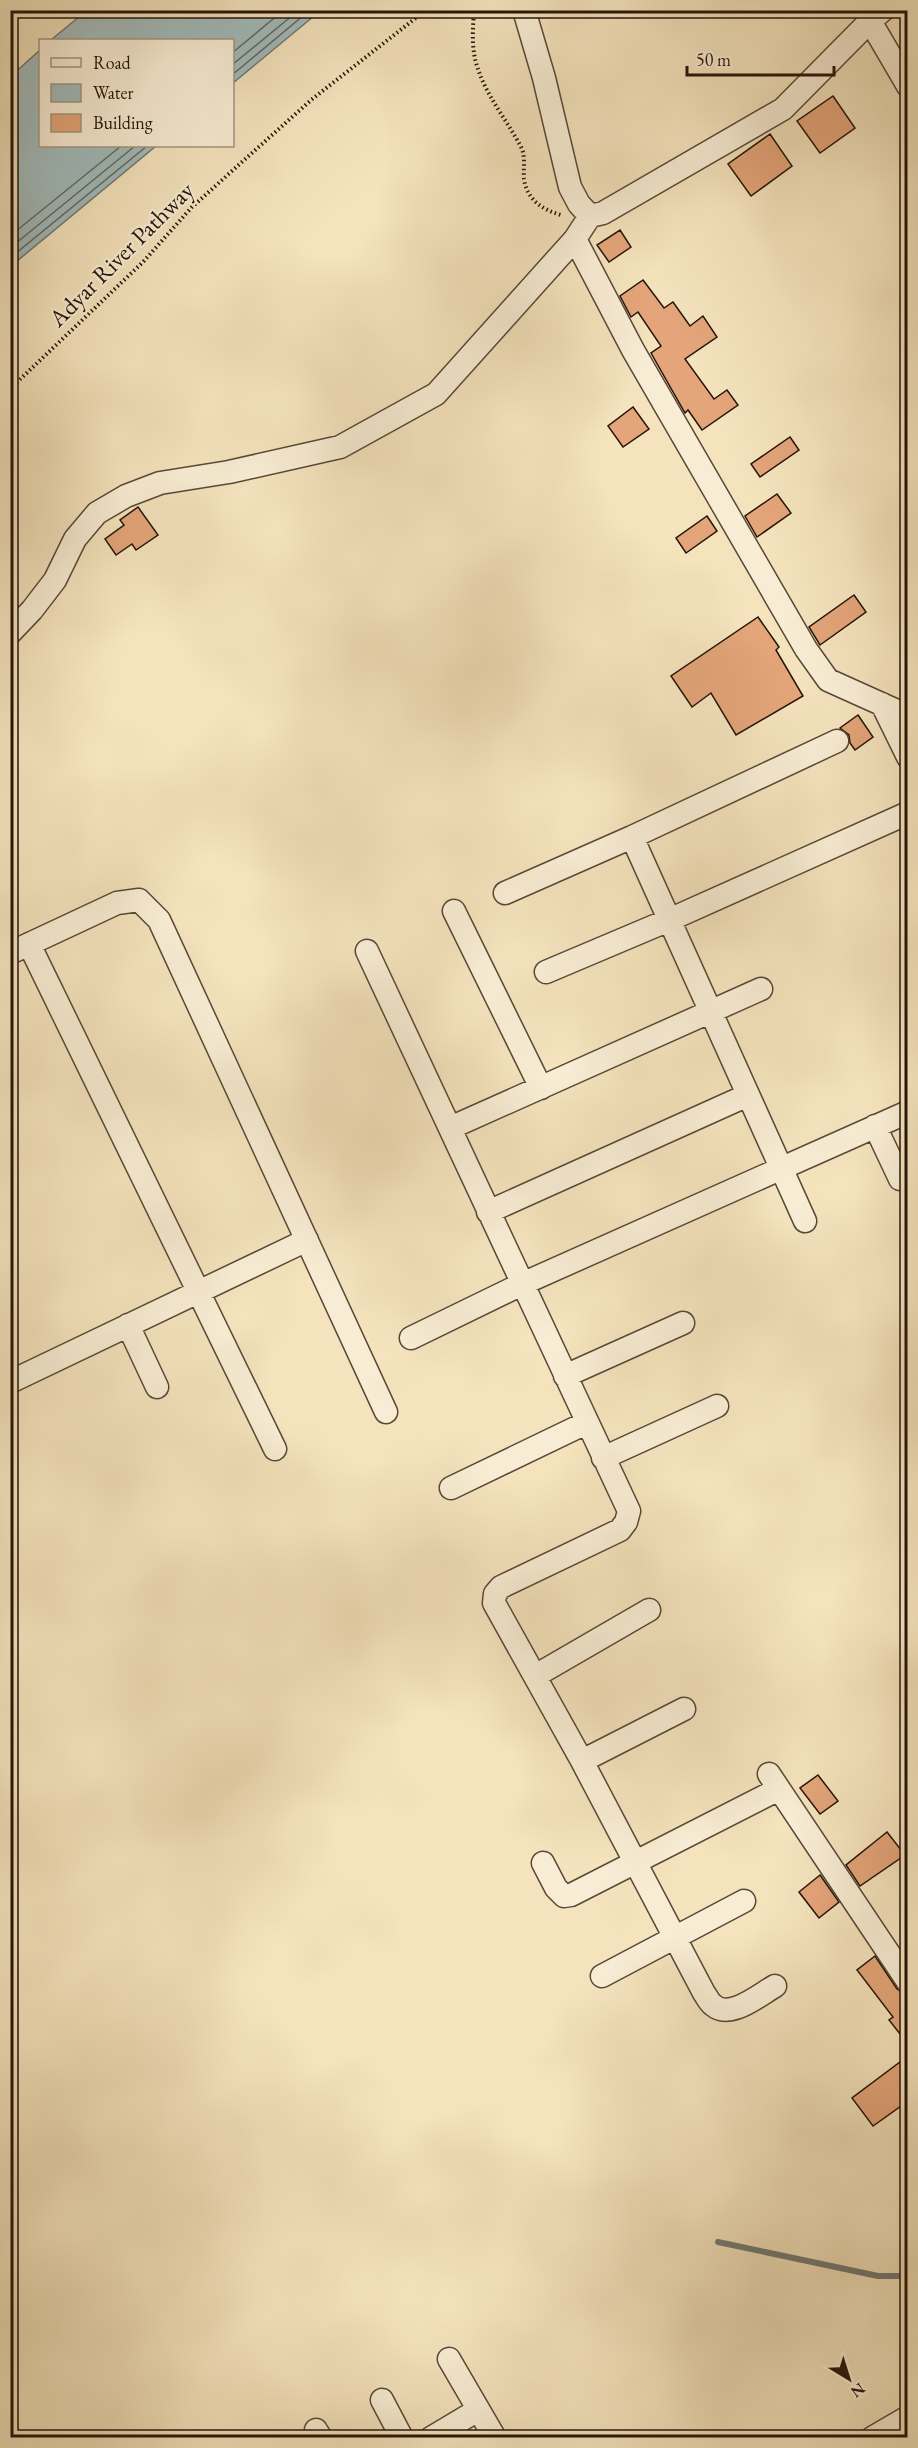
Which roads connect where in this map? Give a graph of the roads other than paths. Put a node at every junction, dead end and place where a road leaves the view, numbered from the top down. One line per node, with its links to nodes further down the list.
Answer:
1 (524, 10): 4 (street)
2 (876, 16): 3 (street); 4 (street)
3 (908, 86)
4 (590, 216): 5 (street)
5 (575, 239): 6 (street); 7 (street)
6 (10, 633)
7 (882, 704): 8 (street); 10 (street)
8 (908, 716)
9 (837, 741): 12 (street)
10 (908, 757)
11 (908, 813): 15 (street)
12 (633, 837): 13 (street); 15 (street)
13 (505, 893)
14 (454, 911): 21 (street)
15 (669, 920): 18 (street); 20 (street)
16 (20, 949): 30 (street); 32 (street)
17 (368, 951): 25 (street)
18 (546, 972)
19 (761, 989): 20 (street)
20 (710, 1011): 21 (street); 22 (street)
21 (541, 1088): 25 (street)
22 (748, 1095): 26 (street); 28 (street)
23 (908, 1112): 24 (street)
24 (875, 1126): 26 (street); 27 (street)
25 (450, 1128): 28 (street)
26 (781, 1168): 29 (street); 31 (street)
27 (900, 1179)
28 (488, 1212): 31 (street)
29 (805, 1221)
30 (307, 1240): 32 (street); 40 (street)
31 (522, 1284): 35 (street); 36 (street)
32 (198, 1291): 34 (street); 42 (street)
33 (684, 1323): 36 (street)
34 (128, 1325): 37 (street); 38 (street)
35 (411, 1338)
36 (565, 1376): 41 (street)
37 (10, 1382)
38 (157, 1387)
39 (717, 1406): 43 (street)
40 (386, 1412)
41 (586, 1423): 43 (street); 44 (street)
42 (275, 1449)
43 (603, 1458): 46 (street)
44 (451, 1488)
45 (649, 1610): 46 (street)
46 (535, 1676): 48 (street)
47 (684, 1709): 48 (street)
48 (582, 1761): 50 (street)
49 (543, 1863): 50 (street)
50 (634, 1863): 52 (street); 54 (street)
51 (744, 1901): 52 (street)
52 (674, 1938): 53 (street); 55 (street)
53 (602, 1976)
54 (908, 1982)
55 (775, 1986)
56 (449, 2359): 58 (street)
57 (382, 2400): 60 (street)
58 (478, 2409): 61 (street); 62 (street)
59 (908, 2417): 63 (street)
60 (402, 2438)
61 (431, 2438)
62 (495, 2438)
63 (873, 2438)

